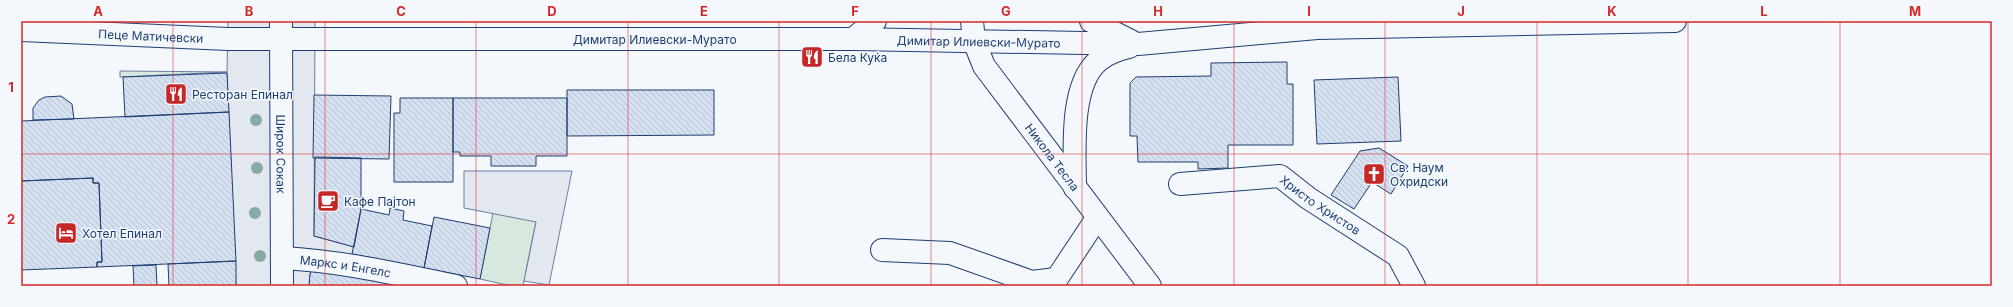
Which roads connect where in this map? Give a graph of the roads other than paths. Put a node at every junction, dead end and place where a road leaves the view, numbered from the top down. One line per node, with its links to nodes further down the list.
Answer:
1 (875, 21): 8 (street)
2 (1091, 21): 9 (street)
3 (1675, 21): 9 (street, Димитар Илиевски-Мурато)
4 (98, 28): 5 (street, Пеце Матичевски); 6 (street, Пеце Матичевски)
5 (21, 30)
6 (281, 30): 8 (street, Димитар Илиевски-Мурато); 14 (street, Широк Сокак)
7 (973, 31): 8 (street, Димитар Илиевски-Мурато); 9 (street, Димитар Илиевски-Мурато); 11 (street, Никола Тесла)
8 (853, 39)
9 (1138, 44): 11 (street)
10 (1180, 184): 19 (street, Христо Христов)
11 (1075, 188): 12 (street, Никола Тесла)
12 (1097, 218): 15 (street); 18 (street, Никола Тесла)
13 (882, 250): 15 (street)
14 (282, 258): 16 (street, Широк Сокак); 17 (street, Маркс и Енгелс)
15 (1054, 283)
16 (282, 286)
17 (456, 286)
18 (1150, 286)
19 (1414, 286)

